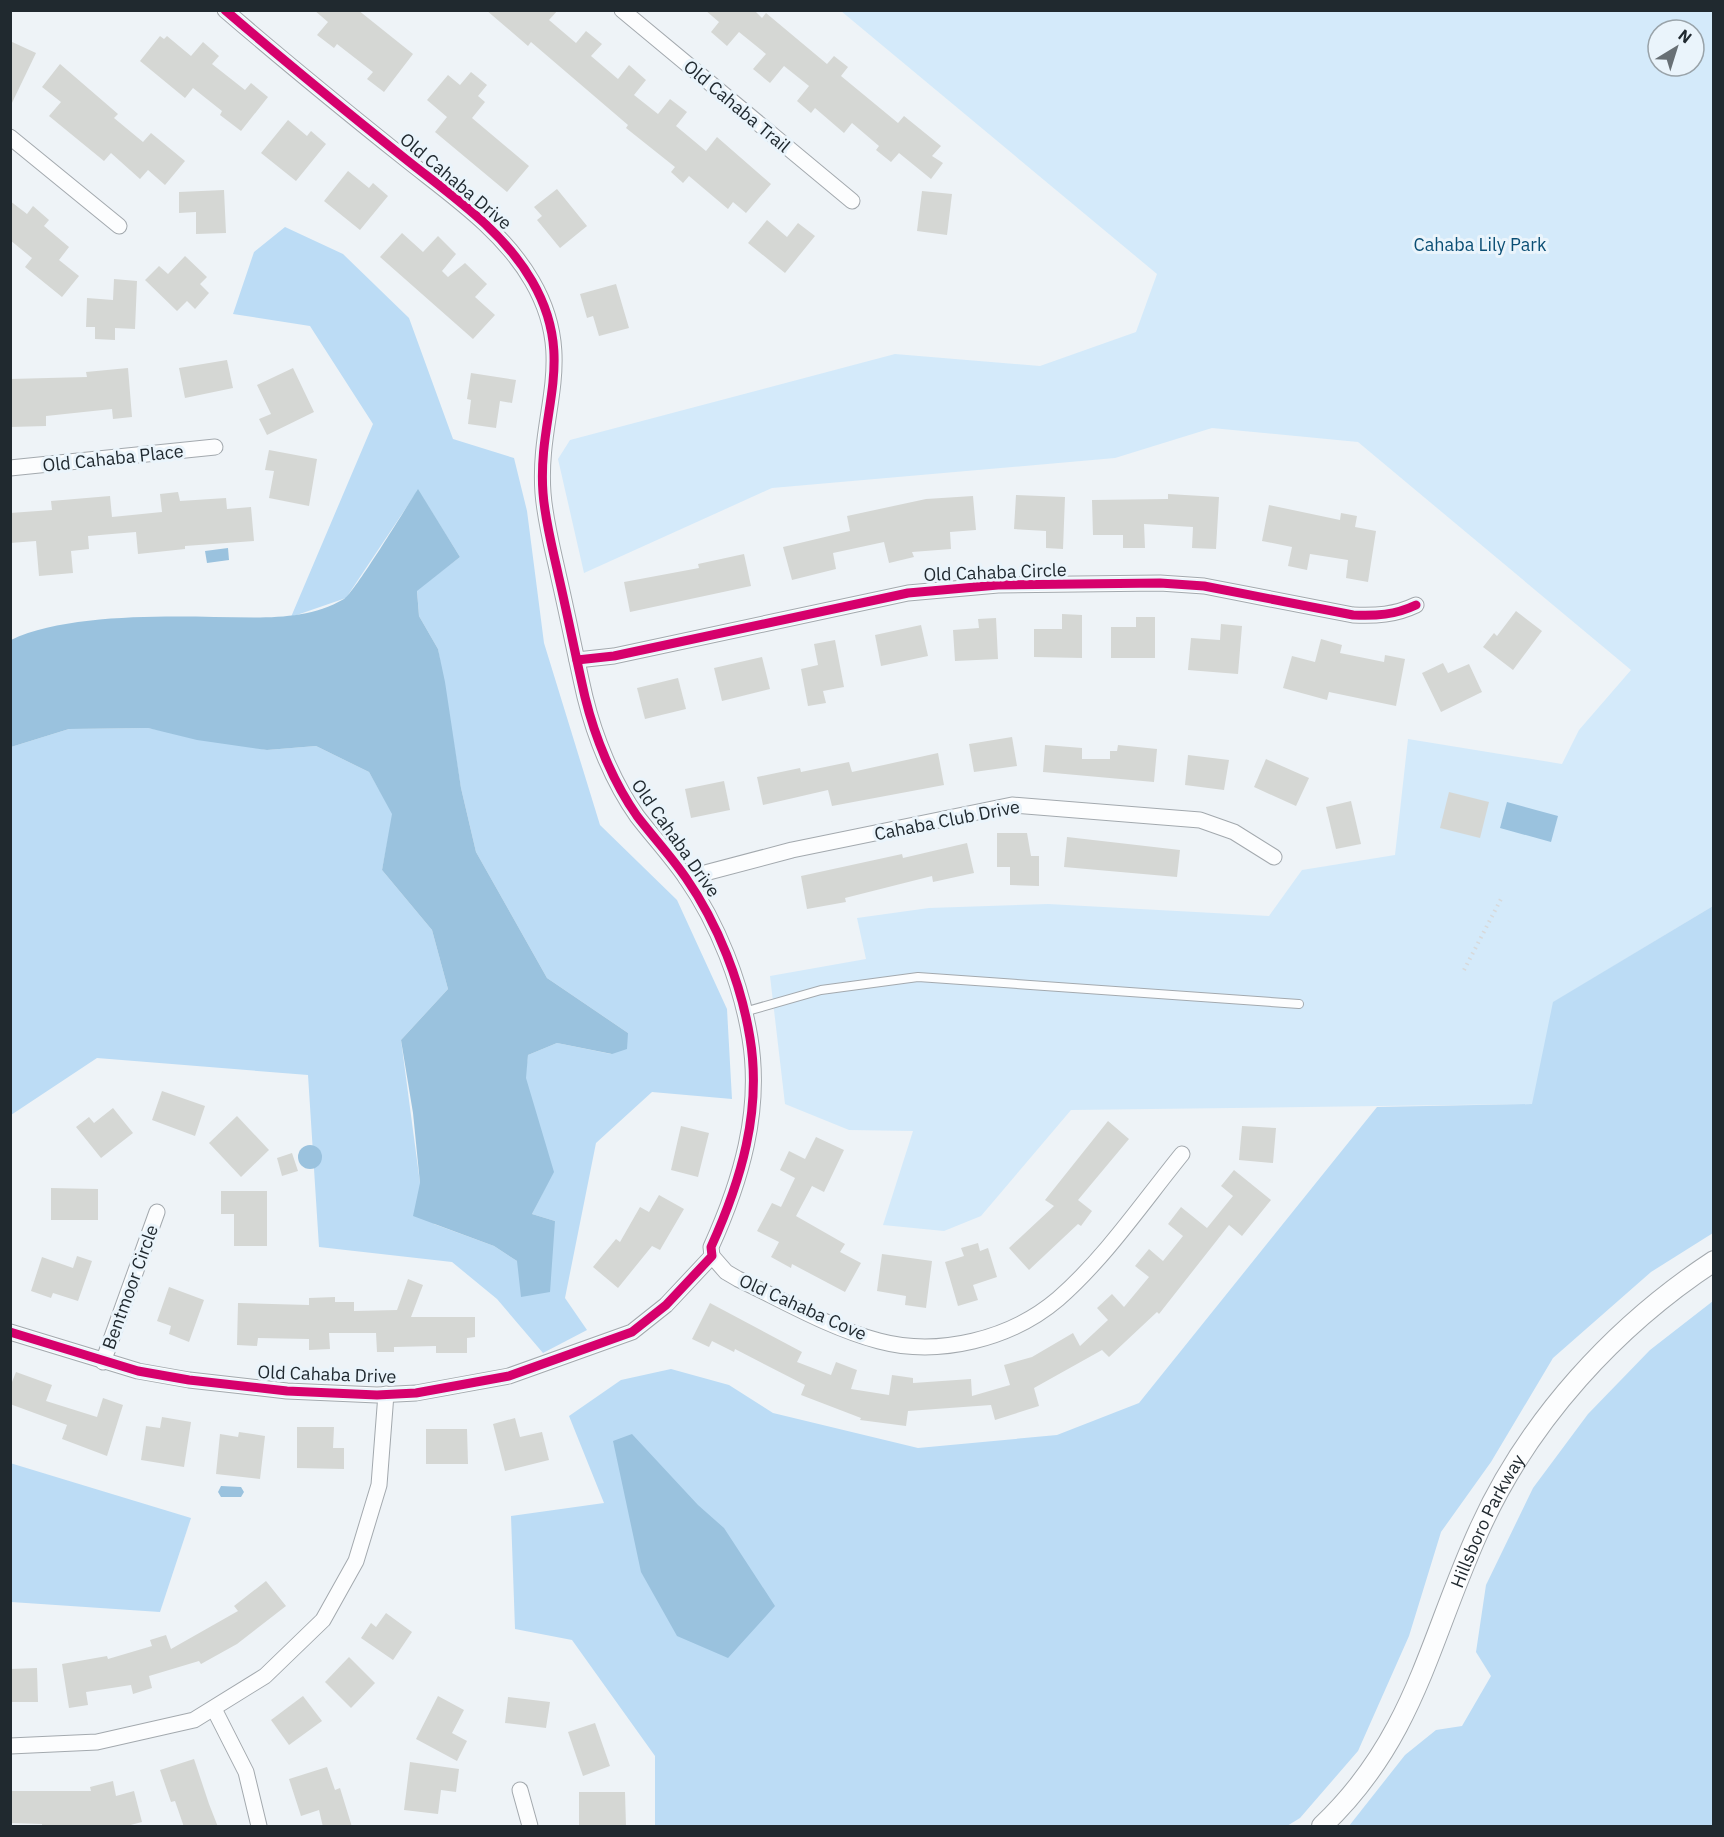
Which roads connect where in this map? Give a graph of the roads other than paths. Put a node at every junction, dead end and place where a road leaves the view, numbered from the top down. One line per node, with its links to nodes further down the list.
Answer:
1 (225, 10): 9 (street, Old Cahaba Drive)
2 (621, 10): 4 (street, Old Cahaba Trail)
3 (10, 137): 5 (street)
4 (852, 201)
5 (119, 226)
6 (215, 447): 7 (street, Old Cahaba Place)
7 (10, 468)
8 (1416, 605): 9 (street, Old Cahaba Circle)
9 (577, 660): 11 (street, Old Cahaba Drive)
10 (1274, 857): 11 (street, Cahaba Club Drive)
11 (686, 878): 13 (street, Old Cahaba Drive)
12 (1299, 1004): 13 (lane)
13 (744, 1012): 16 (street, Old Cahaba Drive)
14 (1182, 1154): 16 (street, Old Cahaba Cove)
15 (157, 1212): 19 (street, Bentmoor Circle)
16 (712, 1257): 20 (street, Old Cahaba Drive)
17 (1713, 1261): 26 (street, Hillsboro Parkway)
18 (10, 1332): 19 (street, Old Cahaba Drive)
19 (103, 1362): 20 (street, Old Cahaba Drive)
20 (386, 1394): 21 (street)
21 (214, 1709): 22 (street); 24 (street)
22 (10, 1746)
23 (520, 1790): 25 (street)
24 (259, 1827)
25 (530, 1827)
26 (1322, 1827)

